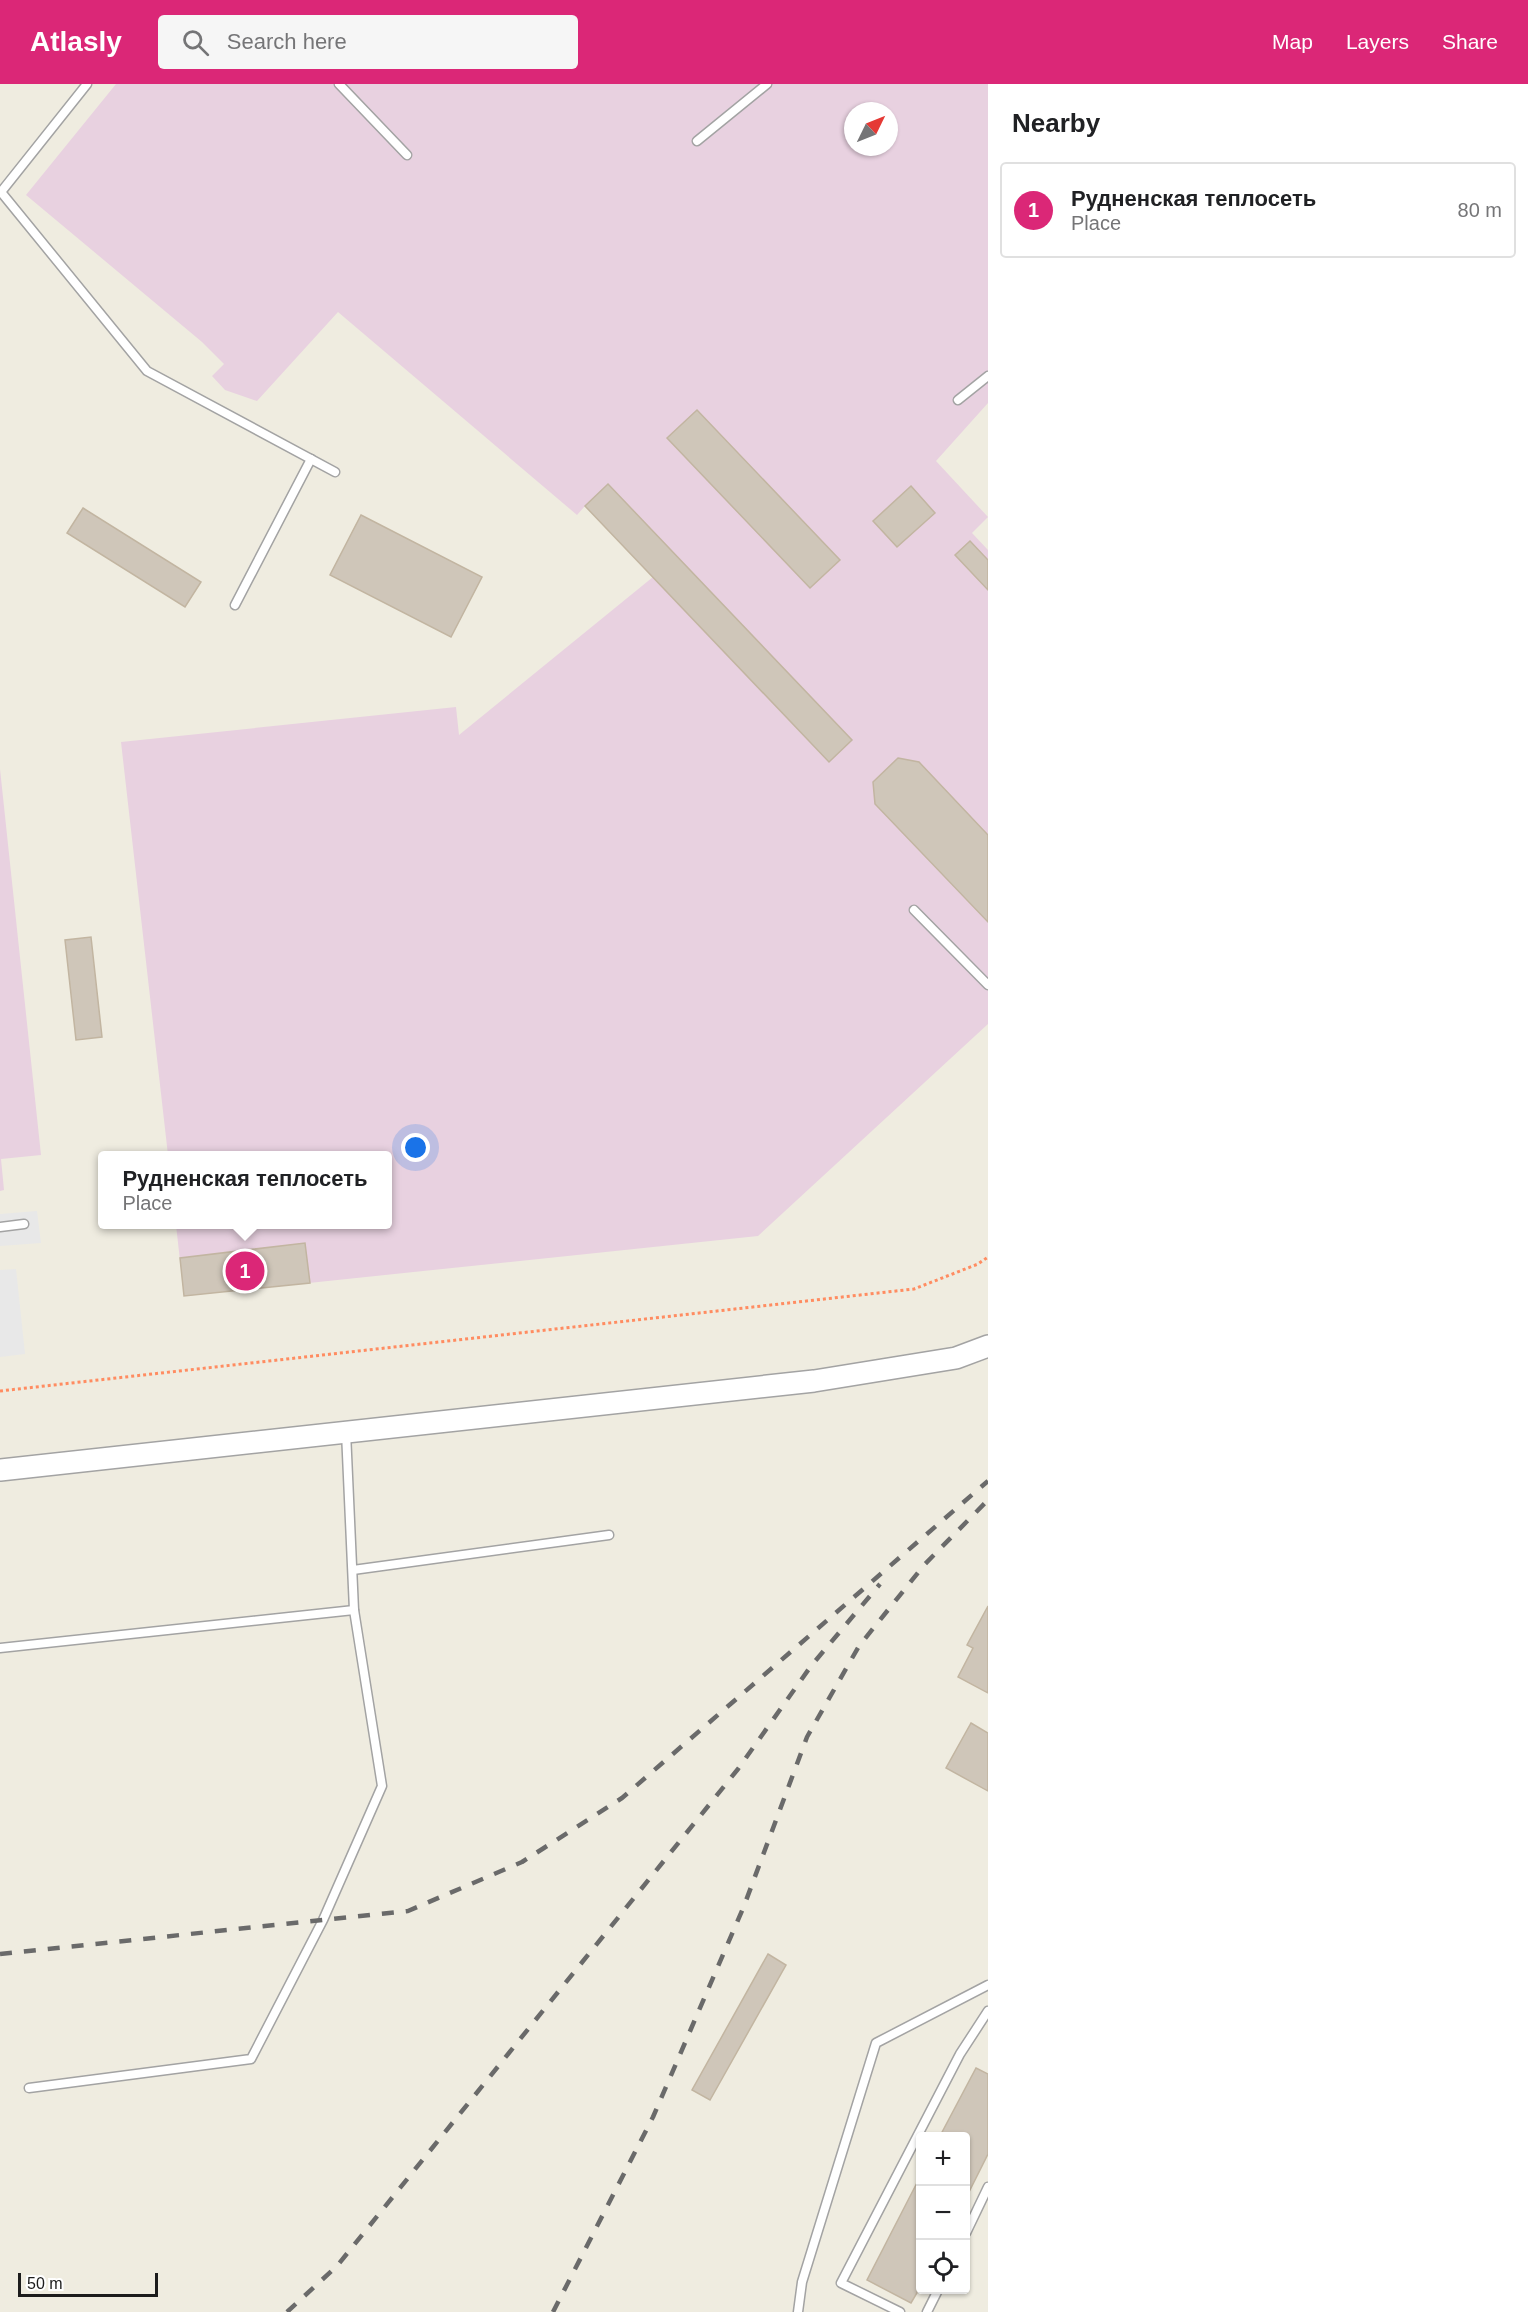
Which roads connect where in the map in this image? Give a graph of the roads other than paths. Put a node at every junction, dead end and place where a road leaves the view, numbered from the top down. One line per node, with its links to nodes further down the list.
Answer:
1 (87, 84): 8 (lane)
2 (339, 84): 5 (lane)
3 (767, 84): 4 (lane)
4 (697, 141)
5 (407, 155)
6 (988, 376): 7 (lane)
7 (958, 400)
8 (310, 459): 9 (lane); 10 (lane)
9 (335, 472)
10 (235, 605)
11 (914, 910): 12 (lane)
12 (988, 984)
13 (24, 1224): 14 (lane)
14 (0, 1227)
15 (988, 1346): 16 (street)
16 (346, 1432): 17 (street); 19 (lane)
17 (0, 1470)
18 (609, 1534): 19 (lane)
19 (352, 1570): 20 (lane)
20 (354, 1610): 21 (lane); 24 (lane)
21 (0, 1648)
22 (988, 1985): 28 (lane)
23 (988, 2011): 29 (lane)
24 (29, 2088)
25 (988, 2187): 26 (lane)
26 (970, 2225)
27 (936, 2294): 30 (lane)
28 (798, 2312)
29 (900, 2312)
30 (927, 2312)

